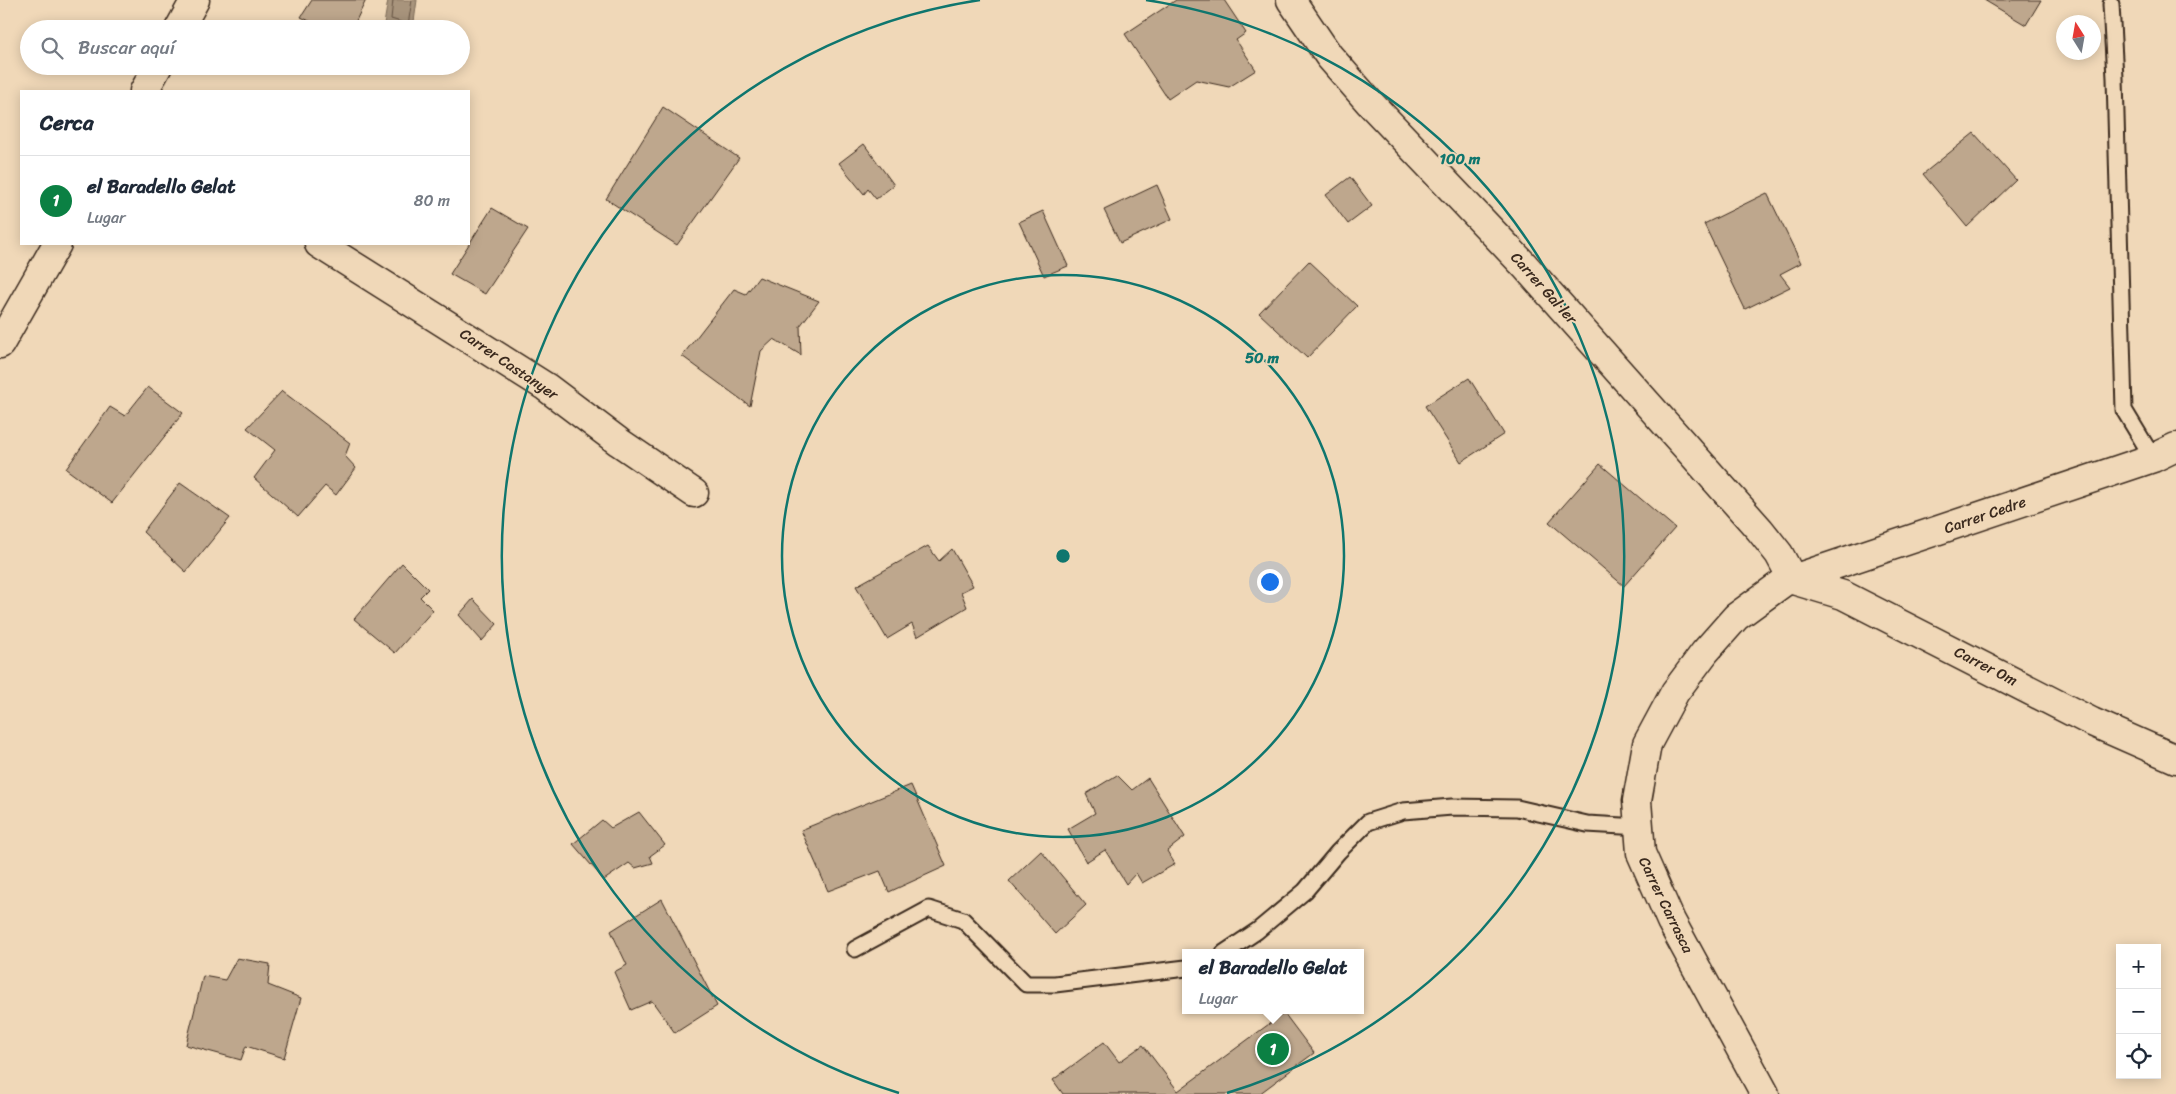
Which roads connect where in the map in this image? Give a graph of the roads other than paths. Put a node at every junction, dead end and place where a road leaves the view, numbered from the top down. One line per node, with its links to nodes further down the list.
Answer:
1 (195, 0): 4 (street)
2 (1291, 0): 12 (street, Carrer Gal·ler)
3 (2111, 4): 10 (lane)
4 (184, 20)
5 (153, 75): 6 (street)
6 (145, 90)
7 (56, 245): 9 (street)
8 (321, 245): 11 (street, Carrer Castanyer)
9 (0, 344)
10 (2165, 452): 12 (street, Carrer Cedre)
11 (694, 493)
12 (1793, 580): 13 (street, Carrer Om); 14 (street, Carrer Carrasca)
13 (2176, 759)
14 (1640, 828): 16 (lane); 18 (street, Carrer Carrasca)
15 (855, 949): 17 (lane)
16 (1230, 949)
17 (1182, 968)
18 (1765, 1094)

